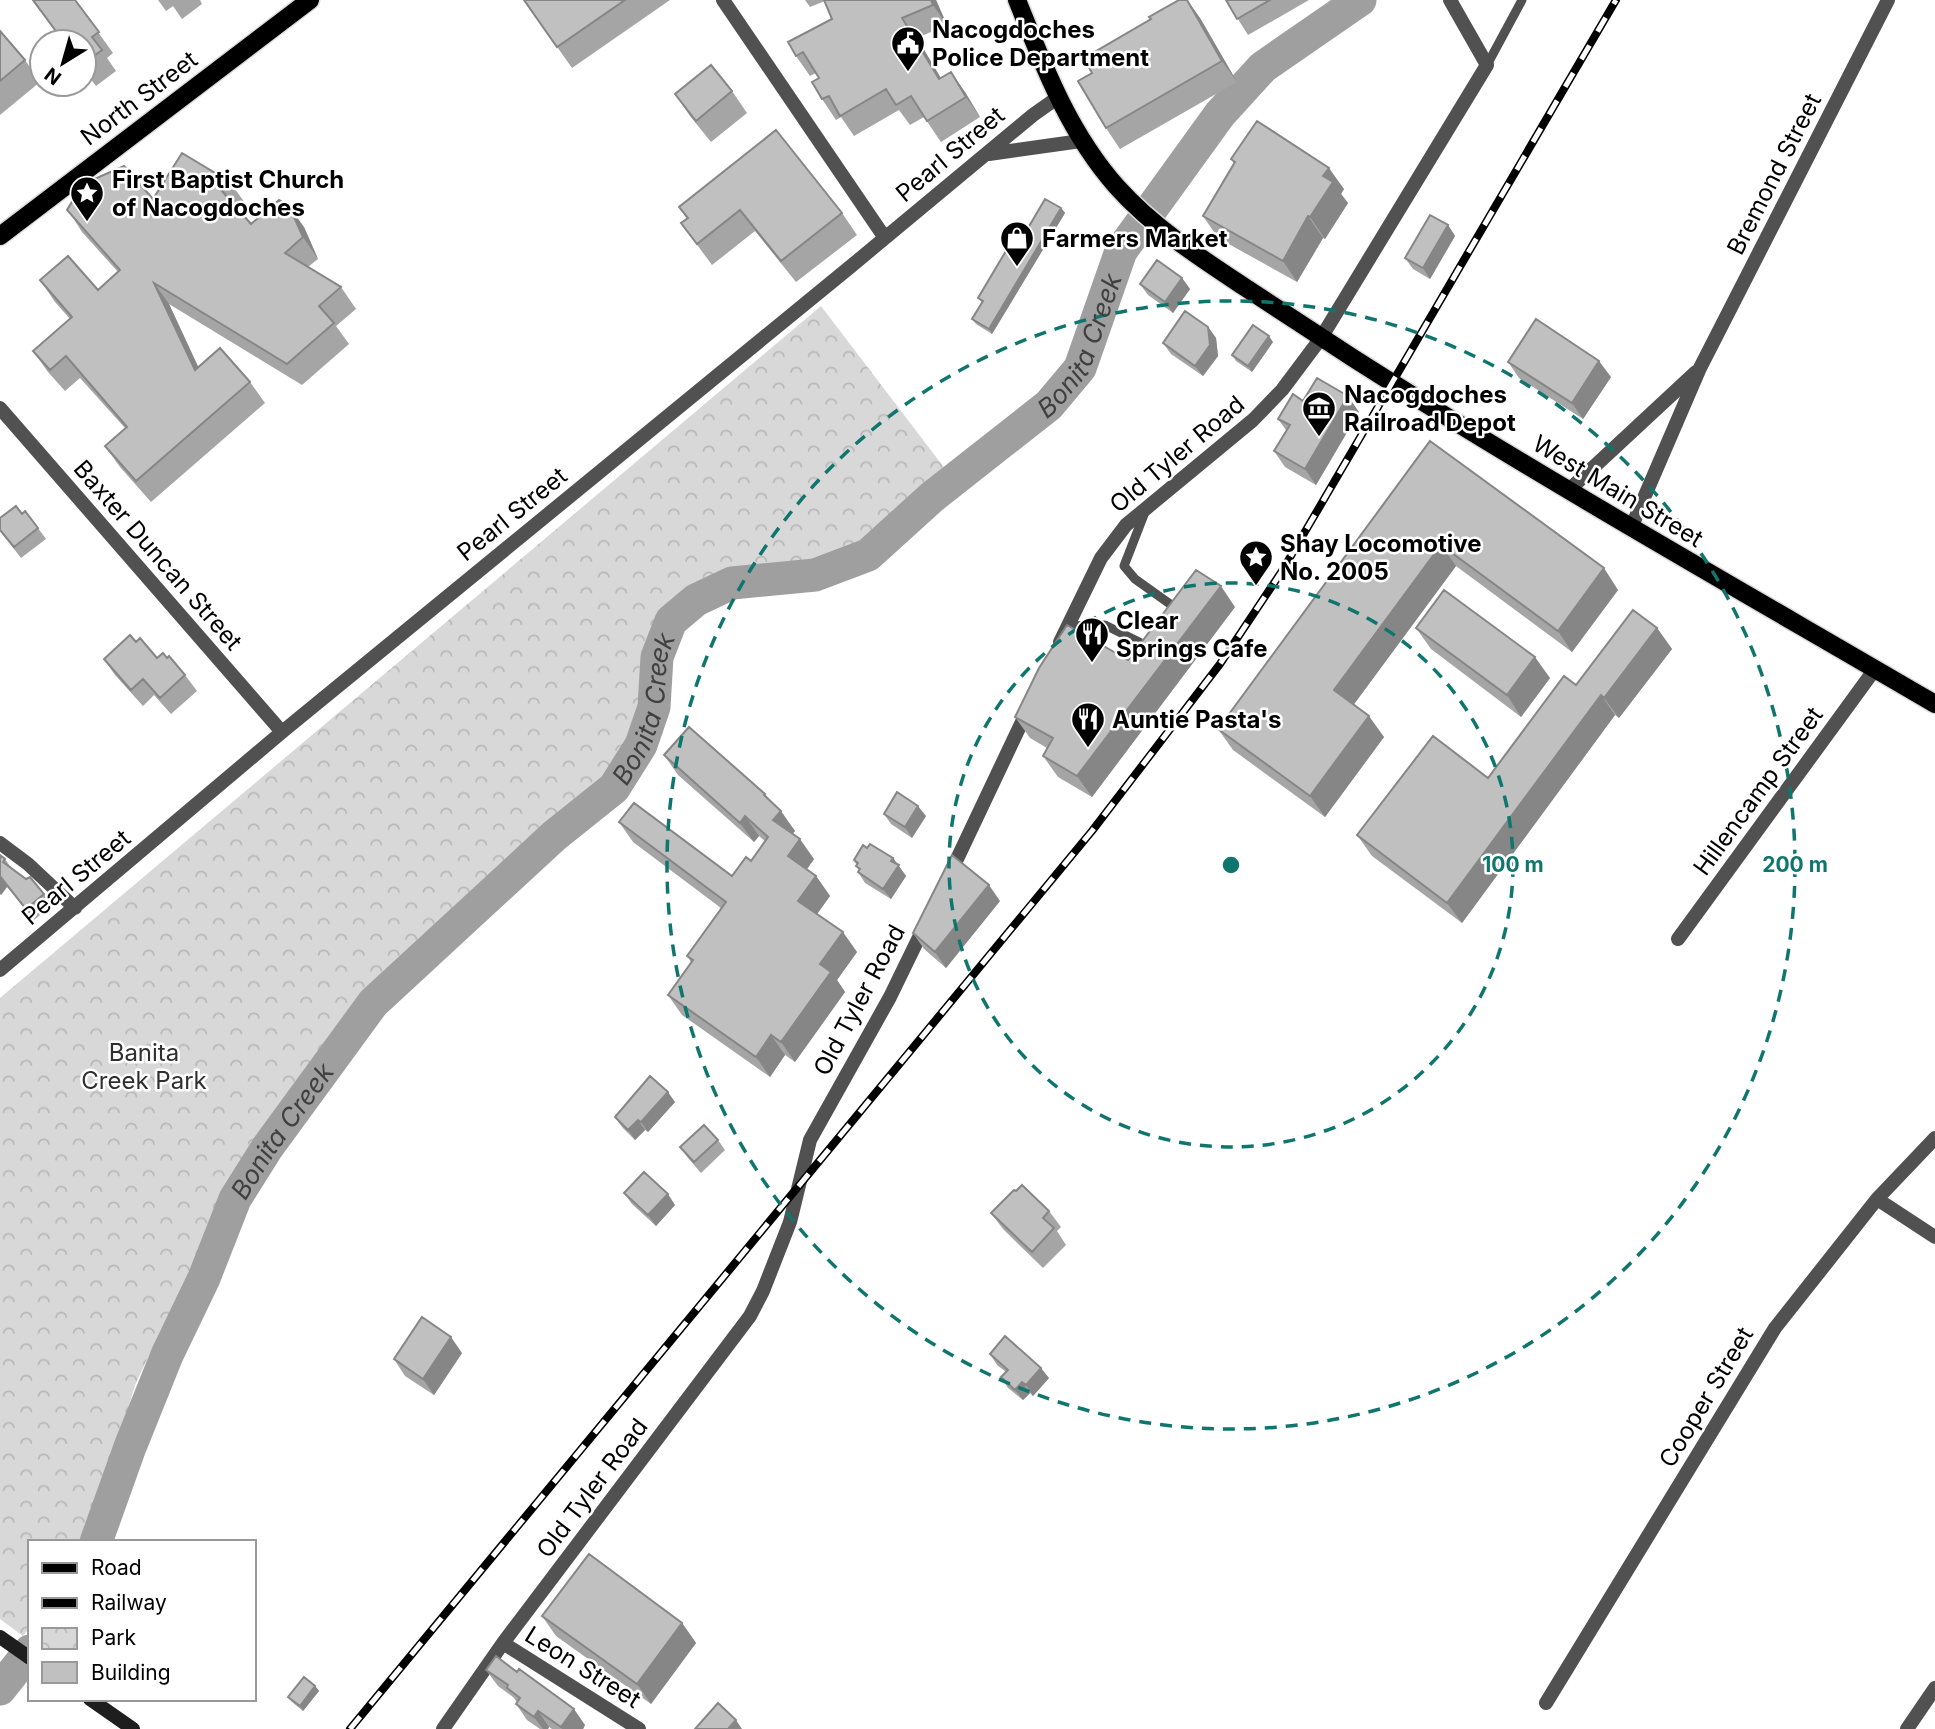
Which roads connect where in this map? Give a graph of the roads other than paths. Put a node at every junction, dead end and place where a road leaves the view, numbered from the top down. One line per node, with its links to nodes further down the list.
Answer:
1 (310, 0): 11 (main road, North Street)
2 (723, 0): 12 (street)
3 (1017, 0): 8 (main road, West Main Street)
4 (1450, 0): 7 (street)
5 (1521, 0): 7 (lane)
6 (1888, 0): 14 (street, Bremond Street)
7 (1487, 65): 13 (street, Old Tyler Road)
8 (1057, 98): 9 (main road, West Main Street); 10 (street, Pearl Street)
9 (1081, 141): 10 (street); 13 (main road, West Main Street)
10 (987, 154): 12 (street, Pearl Street)
11 (0, 236)
12 (885, 238): 26 (street, Pearl Street)
13 (1321, 338): 16 (main road, West Main Street); 17 (street, Old Tyler Road)
14 (1700, 368): 16 (street, Bremond Street); 18 (street, Bremond Street)
15 (0, 408): 26 (street, Baxter Duncan Street)
16 (1569, 490): 18 (main road, West Main Street)
17 (1147, 506): 19 (lane); 20 (street, Old Tyler Road)
18 (1631, 528): 23 (main road, West Main Street)
19 (1174, 622)
20 (1067, 626): 21 (lane); 22 (street, Old Tyler Road)
21 (1162, 641)
22 (1056, 650)
23 (1875, 669): 25 (main road, West Main Street); 31 (street, Hillencamp Street)
24 (1032, 699): 28 (street)
25 (1935, 704)
26 (282, 733): 29 (street, Pearl Street)
27 (0, 843): 29 (street)
28 (945, 883)
29 (75, 908): 32 (street, Pearl Street)
30 (934, 908): 37 (street, Old Tyler Road)
31 (1678, 939)
32 (0, 970)
33 (1935, 1138): 34 (street, Cooper Street)
34 (1877, 1199): 35 (street); 41 (street, Cooper Street)
35 (1935, 1237)
36 (0, 1637): 38 (street)
37 (503, 1643): 43 (street, Old Tyler Road); 44 (street, Leon Street)
38 (28, 1657)
39 (1935, 1688): 45 (street)
40 (93, 1701): 42 (street)
41 (1546, 1703)
42 (133, 1729)
43 (443, 1729)
44 (639, 1729)
45 (1907, 1729)

